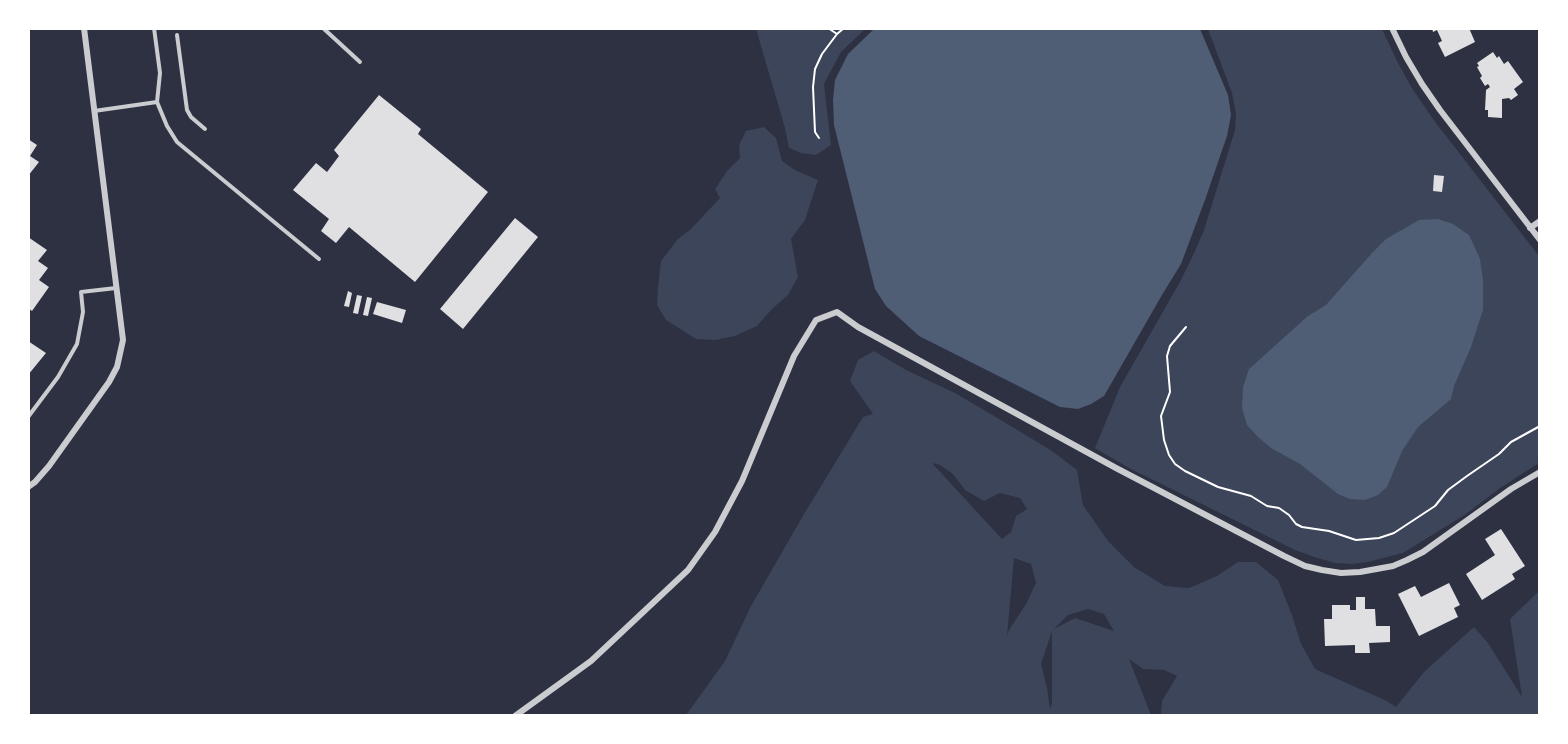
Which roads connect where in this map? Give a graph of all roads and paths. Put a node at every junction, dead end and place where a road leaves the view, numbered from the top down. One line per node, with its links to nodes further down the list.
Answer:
1 (84, 28): 11 (street)
2 (154, 28): 10 (lane)
3 (323, 28): 9 (lane)
4 (828, 28): 7 (path)
5 (844, 28): 7 (path)
6 (1392, 28): 15 (street)
7 (837, 34): 13 (path)
8 (177, 35): 12 (lane)
9 (360, 62)
10 (157, 102): 11 (lane); 17 (lane)
11 (94, 111): 18 (street)
12 (205, 129)
13 (819, 138)
14 (1539, 220): 15 (street)
15 (1530, 228): 16 (street)
16 (1539, 240)
17 (319, 259)
18 (117, 288): 20 (lane); 23 (street)
19 (1186, 327): 21 (path)
20 (28, 417)
21 (1539, 426)
22 (1539, 472): 24 (street)
23 (28, 487)
24 (515, 716)

